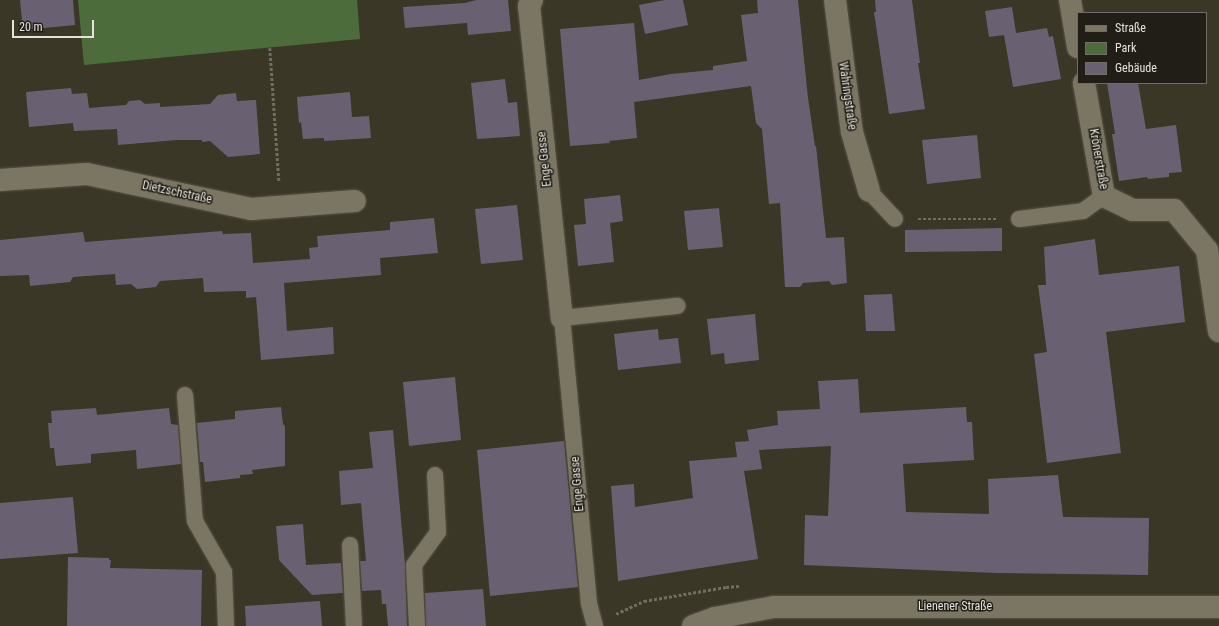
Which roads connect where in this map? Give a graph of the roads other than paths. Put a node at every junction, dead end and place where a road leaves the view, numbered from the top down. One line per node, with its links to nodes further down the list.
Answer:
1 (532, 0): 13 (street, Enge Gasse)
2 (835, 0): 7 (street, Wahringstraße)
3 (1070, 0): 4 (street)
4 (1077, 41)
5 (1084, 84): 8 (street, Krönerstraße)
6 (0, 180): 9 (street, Dietzschstraße)
7 (869, 191): 10 (lane)
8 (1104, 196): 11 (lane); 14 (street, Krönerstraße)
9 (355, 201)
10 (895, 219)
11 (1019, 219)
12 (677, 306): 13 (lane)
13 (562, 318): 22 (lane, Enge Gasse)
14 (1219, 331)
15 (185, 395): 19 (lane)
16 (434, 475): 21 (lane)
17 (350, 545): 20 (lane)
18 (1219, 607): 23 (street, Lienener Straße)
19 (226, 626)
20 (354, 626)
21 (417, 626)
22 (595, 626)
23 (693, 626)

